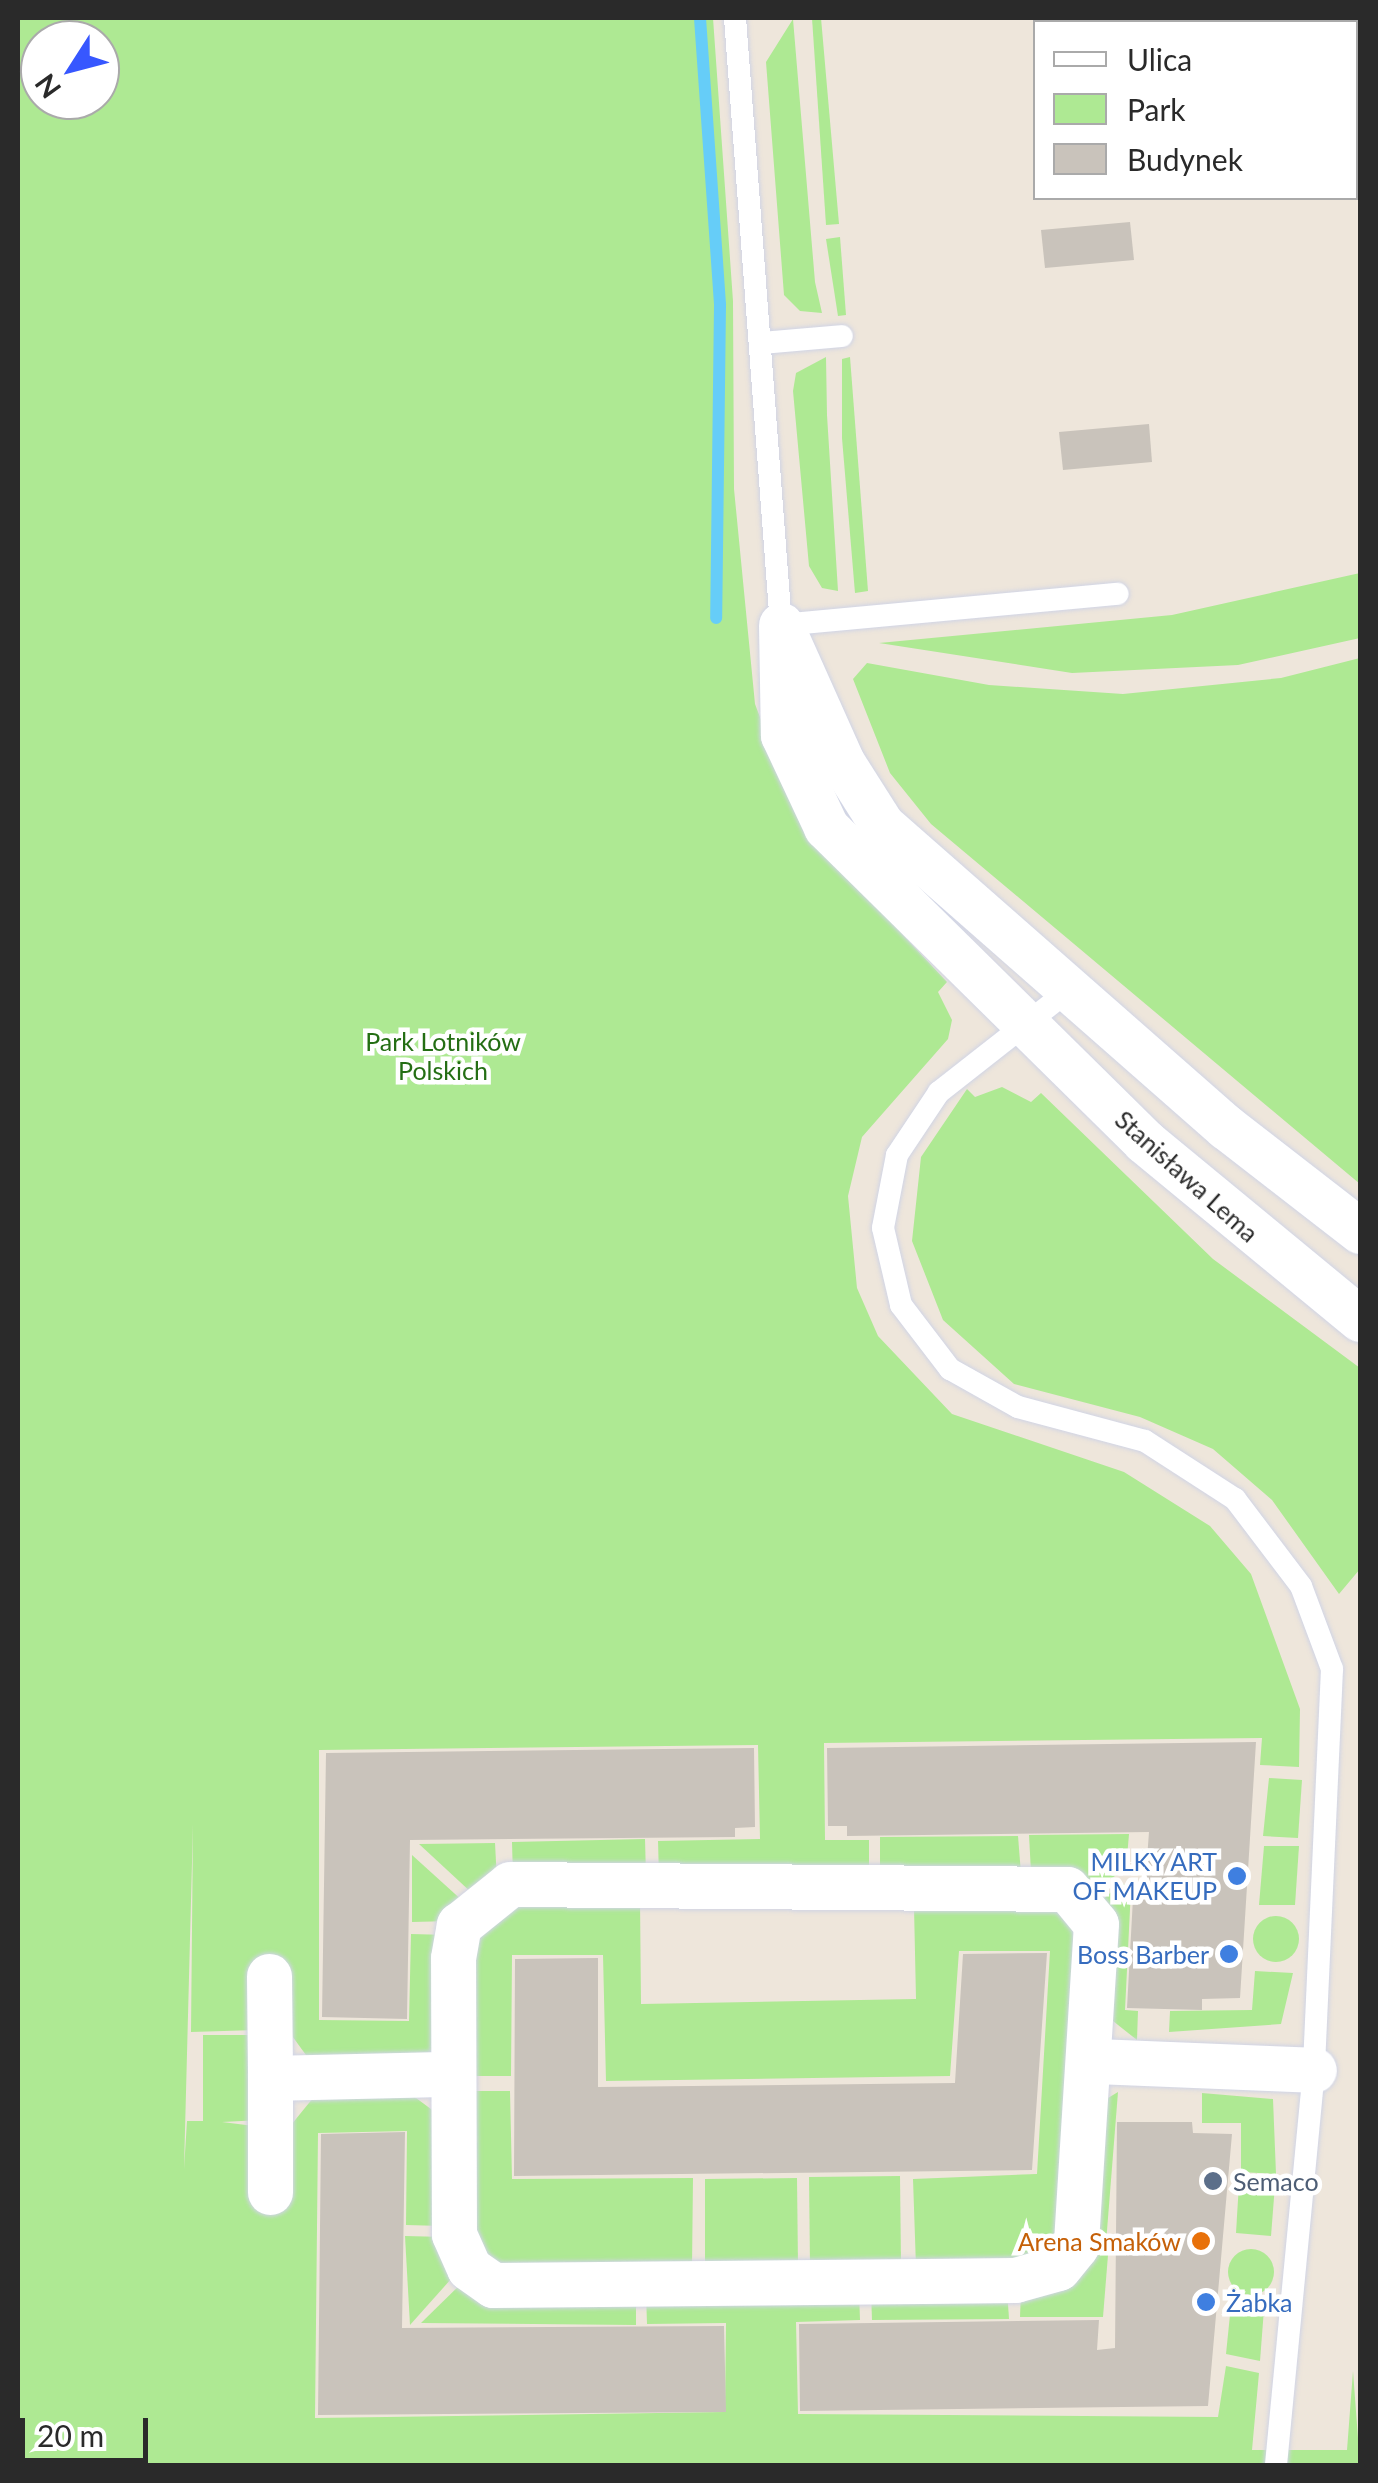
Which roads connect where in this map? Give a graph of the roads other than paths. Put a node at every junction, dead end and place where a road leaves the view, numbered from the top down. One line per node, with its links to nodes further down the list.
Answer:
1 (735, 18): 3 (lane)
2 (842, 336): 3 (lane)
3 (761, 343): 5 (lane)
4 (1118, 594): 5 (lane)
5 (780, 624): 6 (street); 7 (street, Stanisława Lema)
6 (1068, 991): 7 (lane); 8 (street)
7 (1022, 1022): 9 (street, Stanisława Lema); 12 (lane)
8 (1360, 1231)
9 (1360, 1319)
10 (269, 1976): 14 (street)
11 (1093, 2061): 12 (street); 13 (street); 13 (street)
12 (1314, 2070): 16 (lane)
13 (453, 2074): 14 (street)
14 (270, 2078): 15 (street)
15 (270, 2192)
16 (1276, 2466)

